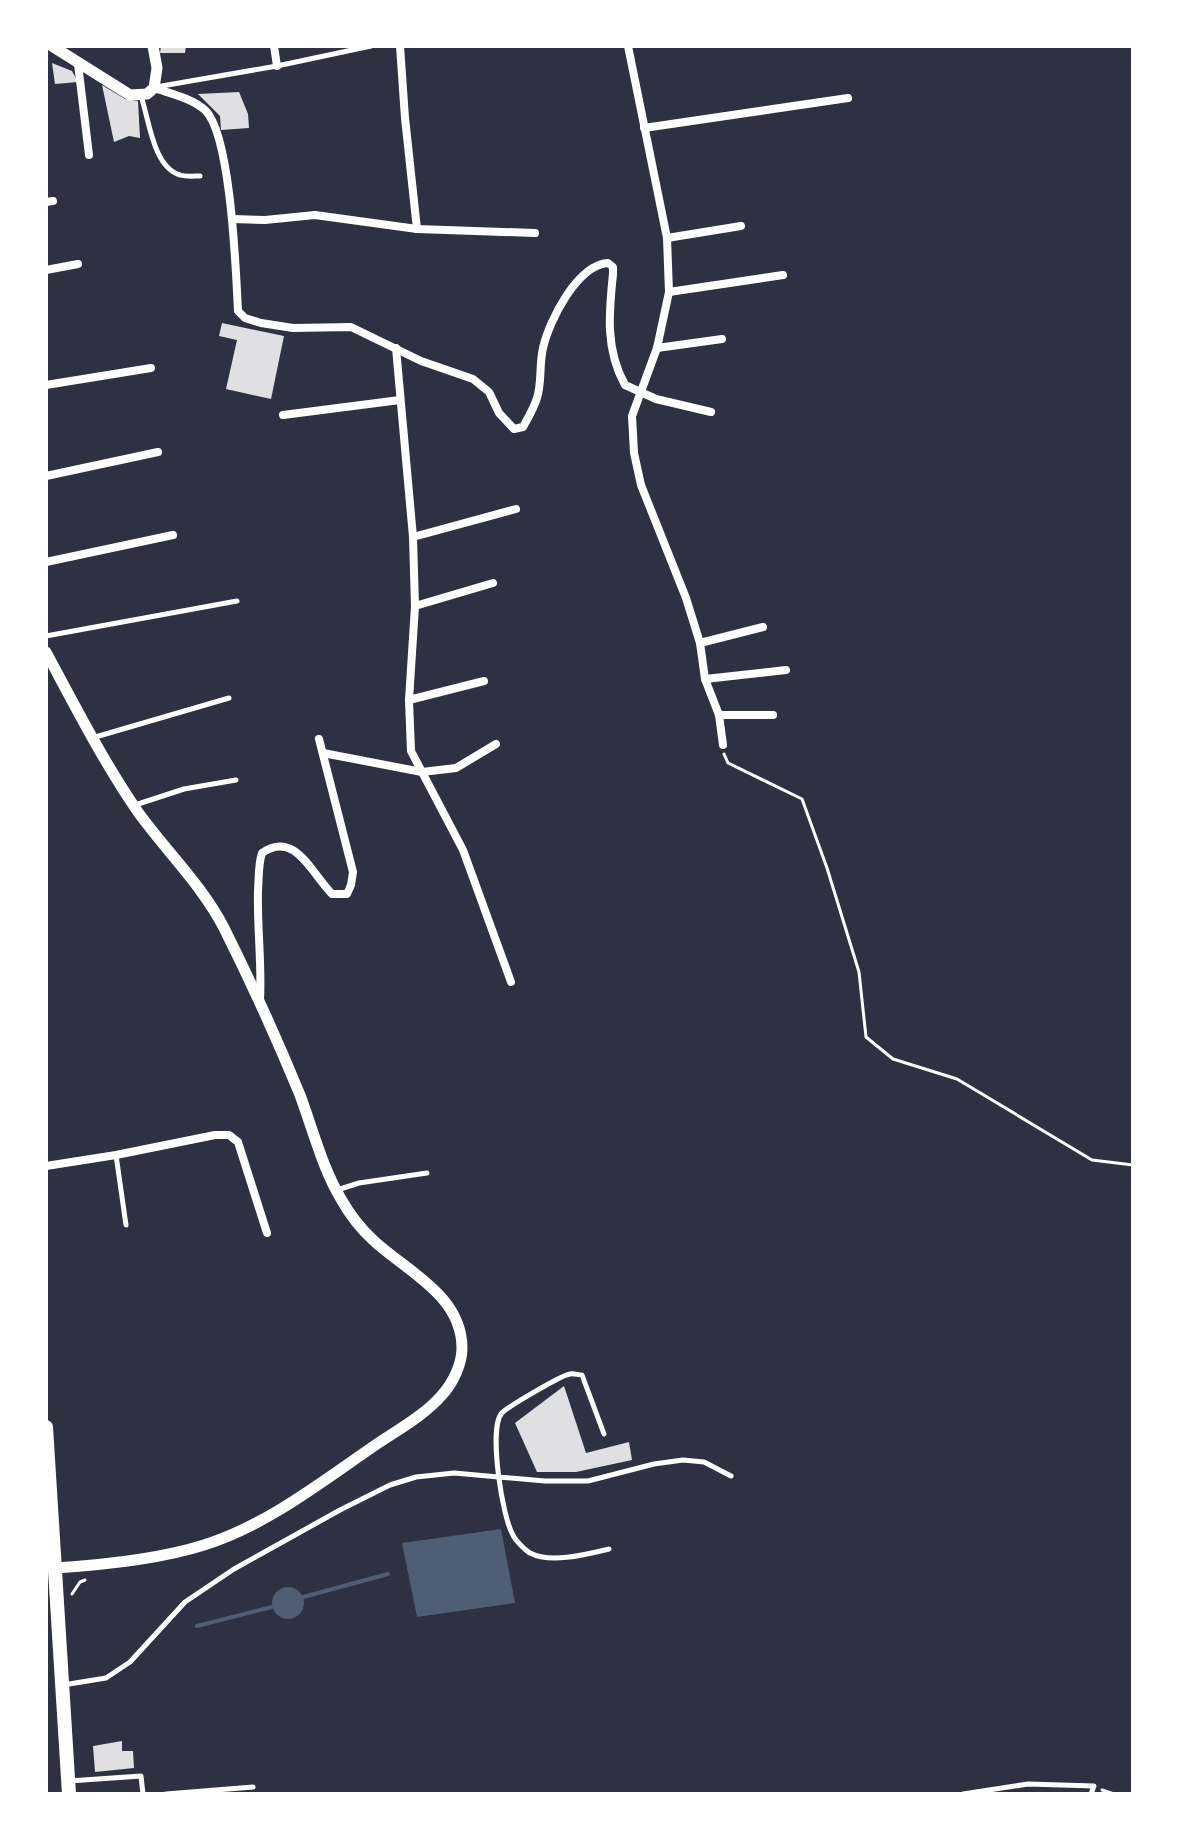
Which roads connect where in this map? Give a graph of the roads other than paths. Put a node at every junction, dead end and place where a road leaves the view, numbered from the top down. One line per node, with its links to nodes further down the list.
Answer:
1 (52, 46): 7 (street)
2 (153, 46): 9 (street)
3 (274, 46): 8 (street)
4 (371, 46): 8 (lane)
5 (400, 46): 17 (street)
6 (628, 46): 12 (street)
7 (78, 64): 10 (street); 13 (street)
8 (277, 66): 9 (lane)
9 (154, 88): 10 (street); 15 (street)
10 (141, 95): 14 (lane)
11 (848, 98): 12 (street)
12 (644, 128): 19 (street)
13 (89, 155)
14 (200, 176)
15 (233, 219): 17 (street); 25 (street)
16 (741, 226): 19 (street)
17 (417, 229): 18 (street)
18 (535, 233)
19 (667, 238): 23 (street)
20 (78, 264): 21 (street)
21 (46, 270)
22 (783, 275): 23 (street)
23 (669, 292): 26 (street)
24 (722, 339): 26 (street)
25 (396, 348): 29 (street); 30 (street)
26 (657, 348): 29 (street)
27 (151, 368): 28 (street)
28 (46, 385)
29 (639, 392): 31 (street); 44 (street)
30 (400, 400): 32 (street); 37 (street)
31 (711, 412)
32 (283, 415)
33 (158, 452): 34 (street)
34 (46, 476)
35 (516, 509): 37 (street)
36 (173, 535): 38 (street)
37 (413, 537): 41 (street)
38 (46, 562)
39 (493, 583): 41 (street)
40 (237, 601): 43 (lane)
41 (415, 606): 50 (street)
42 (763, 627): 44 (street)
43 (46, 636)
44 (700, 643): 47 (street)
45 (46, 652): 53 (street)
46 (786, 670): 47 (street)
47 (705, 679): 51 (street)
48 (484, 681): 50 (street)
49 (229, 698): 53 (lane)
50 (409, 700): 58 (street)
51 (719, 715): 52 (street); 56 (street)
52 (773, 715)
53 (92, 739): 60 (street)
54 (319, 739): 57 (street)
55 (496, 744): 58 (street)
56 (723, 745)
57 (323, 753): 58 (street); 62 (street)
58 (422, 772): 61 (street)
59 (236, 780): 60 (lane)
60 (134, 805): 62 (street)
61 (511, 982)
62 (260, 1005): 66 (street)
63 (116, 1155): 64 (street); 67 (lane); 68 (street)
64 (46, 1166)
65 (427, 1173): 66 (lane)
66 (336, 1190): 74 (street)
67 (126, 1225)
68 (267, 1233)
69 (46, 1427): 74 (main road)
70 (604, 1434): 72 (lane)
71 (731, 1476): 72 (lane)
72 (498, 1477): 73 (lane); 75 (lane)
73 (609, 1549)
74 (55, 1568): 75 (main road)
75 (62, 1685): 77 (main road)
76 (253, 1787): 79 (lane)
77 (68, 1788): 78 (lane)
78 (143, 1794)
79 (166, 1794)
80 (963, 1794): 81 (lane)
81 (1091, 1794)

